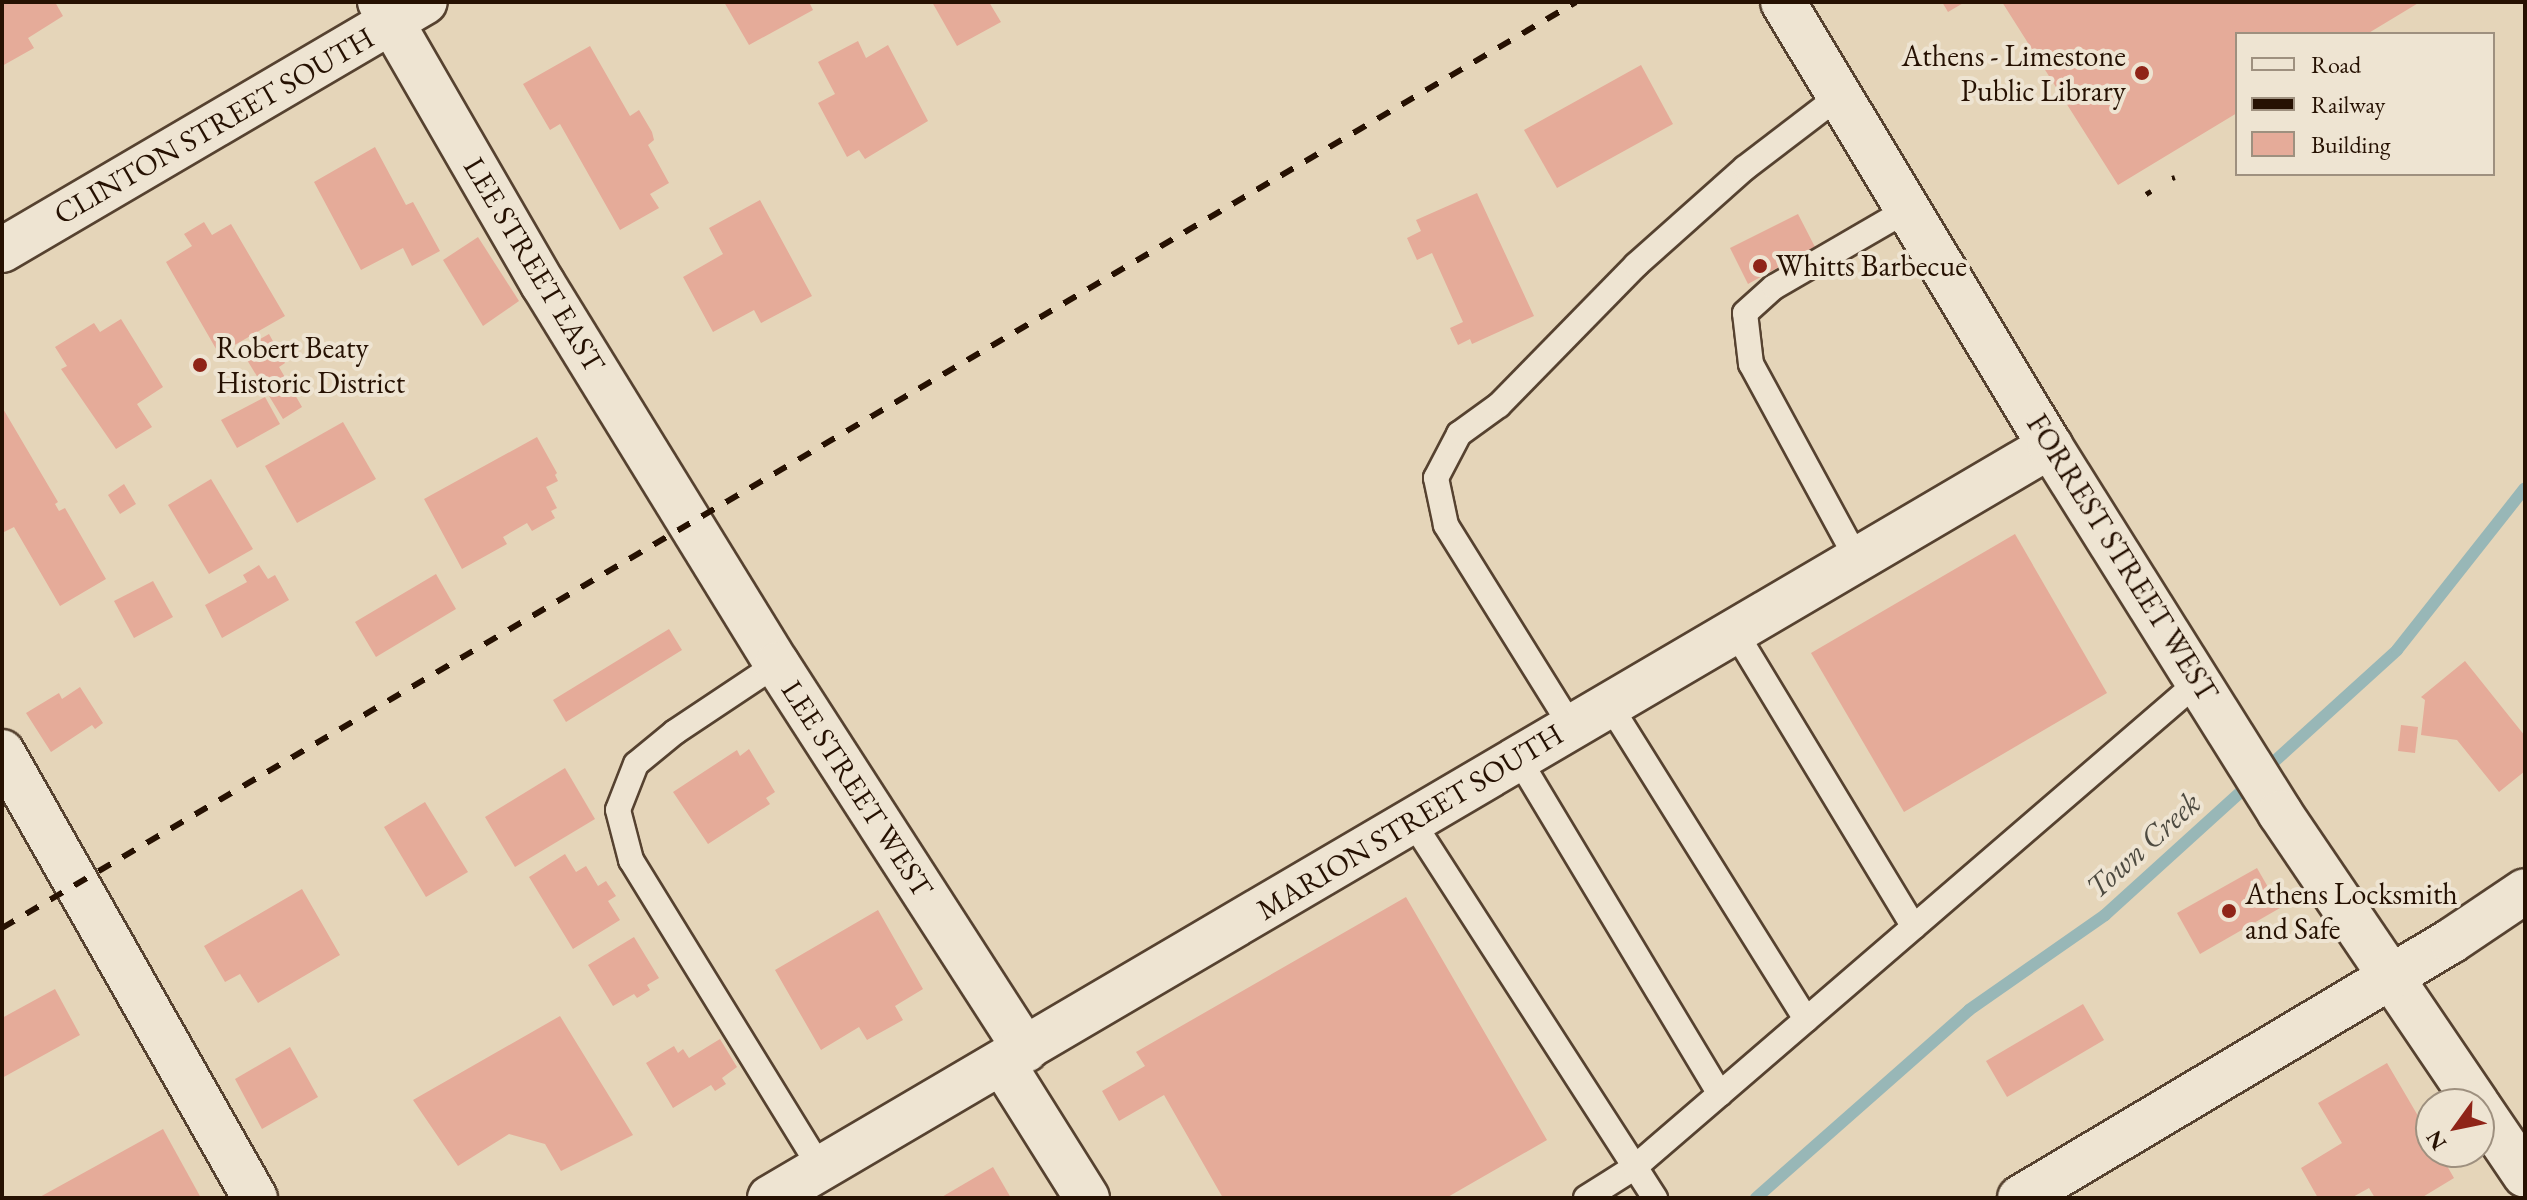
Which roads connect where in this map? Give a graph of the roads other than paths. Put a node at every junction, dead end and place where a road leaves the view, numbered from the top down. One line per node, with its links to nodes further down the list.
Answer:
1 (1783, 2): 3 (street, FORREST STREET WEST)
2 (399, 9): 5 (street, CLINTON STREET SOUTH); 7 (street, LEE STREET EAST)
3 (1838, 97): 4 (street, FORREST STREET WEST); 13 (lane)
4 (1907, 210): 6 (street, FORREST STREET WEST); 8 (lane)
5 (2, 250)
6 (2050, 446): 8 (street, MARION STREET SOUTH); 11 (street, FORREST STREET WEST)
7 (693, 524): 10 (street, LEE STREET WEST)
8 (1857, 559): 9 (street, MARION STREET SOUTH)
9 (1734, 630): 12 (street, MARION STREET SOUTH); 18 (lane)
10 (777, 664): 21 (street, LEE STREET WEST); 26 (lane)
11 (2199, 681): 18 (lane); 19 (street, FORREST STREET WEST)
12 (1609, 704): 13 (street, MARION STREET SOUTH); 20 (lane)
13 (1571, 726): 15 (street, MARION STREET SOUTH)
14 (2, 752): 28 (street)
15 (1518, 758): 16 (street, MARION STREET SOUTH); 23 (lane)
16 (1412, 821): 21 (street, MARION STREET SOUTH); 25 (lane)
17 (2525, 891): 19 (street)
18 (1914, 927): 20 (lane)
19 (2391, 977): 22 (street, FORREST STREET WEST); 33 (street)
20 (1806, 1019): 23 (lane)
21 (1014, 1057): 26 (street, MARION STREET SOUTH); 30 (street, LEE STREET WEST)
22 (2466, 1088)
23 (1720, 1094): 25 (lane)
24 (2495, 1131): 27 (street, FORREST STREET WEST)
25 (1635, 1167): 31 (lane); 32 (lane)
26 (821, 1169): 29 (street, MARION STREET SOUTH)
27 (2525, 1175)
28 (255, 1198)
29 (770, 1198)
30 (1087, 1198)
31 (1586, 1198)
32 (1655, 1198)
33 (2020, 1198)

